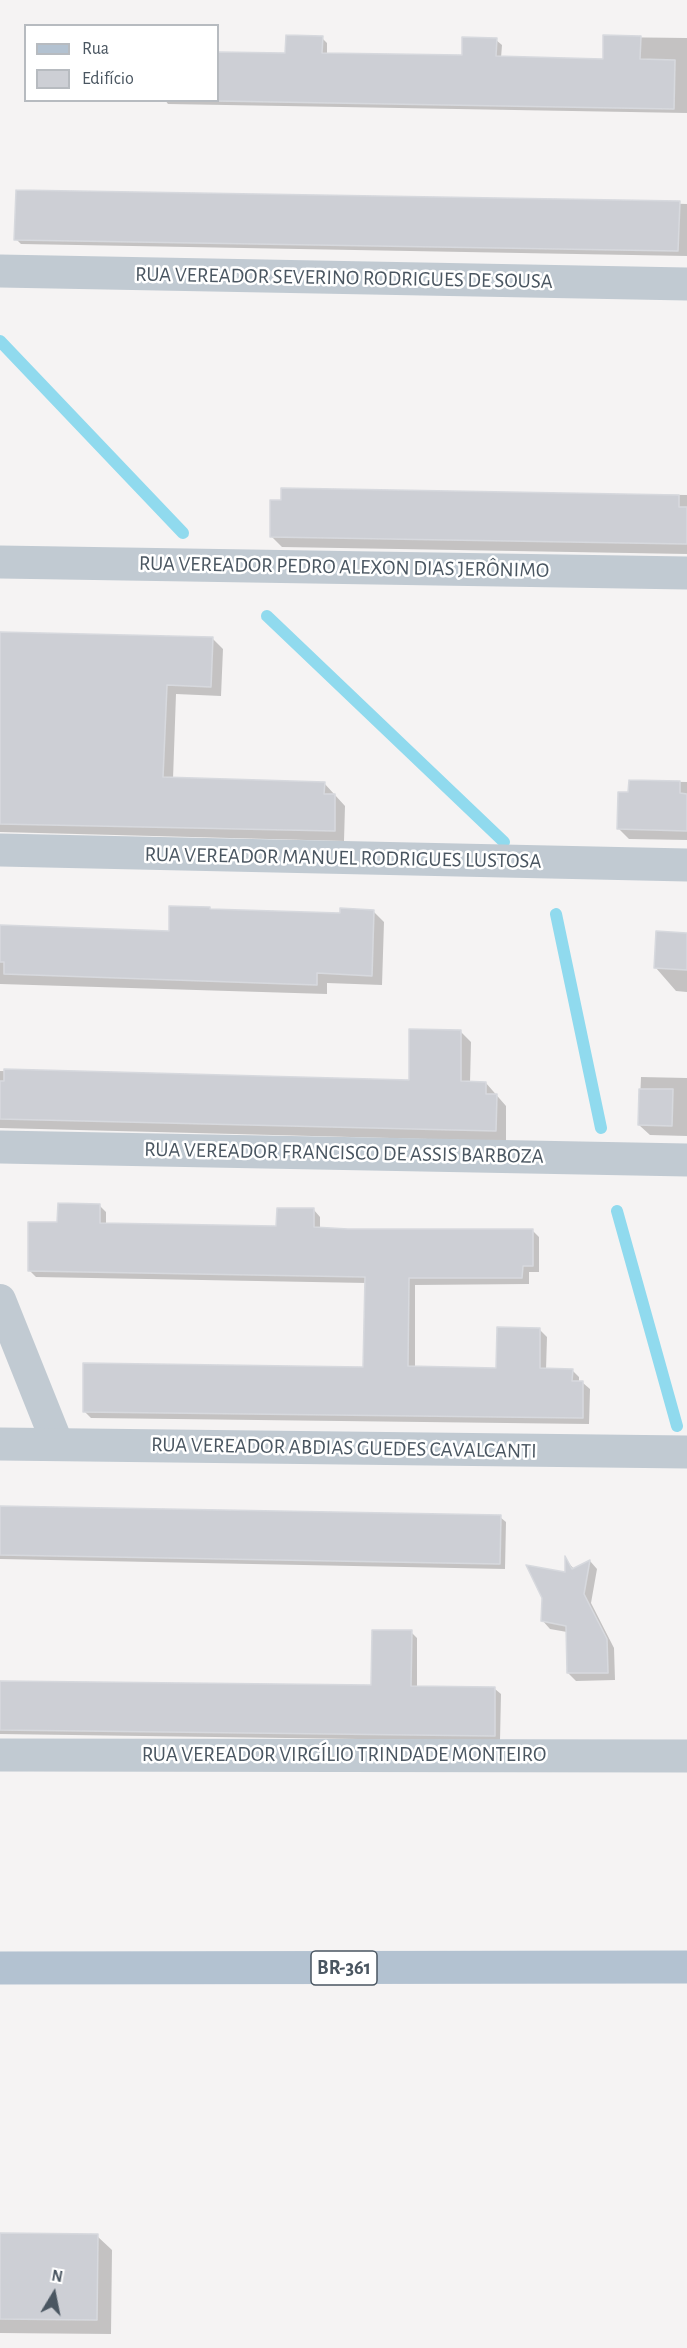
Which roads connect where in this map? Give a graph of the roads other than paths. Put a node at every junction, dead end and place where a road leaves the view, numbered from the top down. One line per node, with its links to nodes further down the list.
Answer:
1 (0, 271): 2 (street, RUA VEREADOR SEVERINO RODRIGUES DE SOUSA)
2 (687, 284)
3 (0, 562): 4 (street, RUA VEREADOR PEDRO ALEXON DIAS JERÔNIMO)
4 (687, 573)
5 (0, 850): 6 (street, RUA VEREADOR MANUEL RODRIGUES LUSTOSA)
6 (687, 866)
7 (0, 1147): 8 (street, RUA VEREADOR FRANCISCO DE ASSIS BARBOZA)
8 (687, 1160)
9 (0, 1300): 11 (street)
10 (0, 1444): 11 (street, RUA VEREADOR ABDIAS GUEDES CAVALCANTI)
11 (58, 1445): 12 (street, RUA VEREADOR ABDIAS GUEDES CAVALCANTI)
12 (687, 1452)
13 (0, 1755): 14 (street, RUA VEREADOR VIRGÍLIO TRINDADE MONTEIRO)
14 (687, 1756)
15 (687, 1967): 16 (main road, BR-361)
16 (0, 1968)

